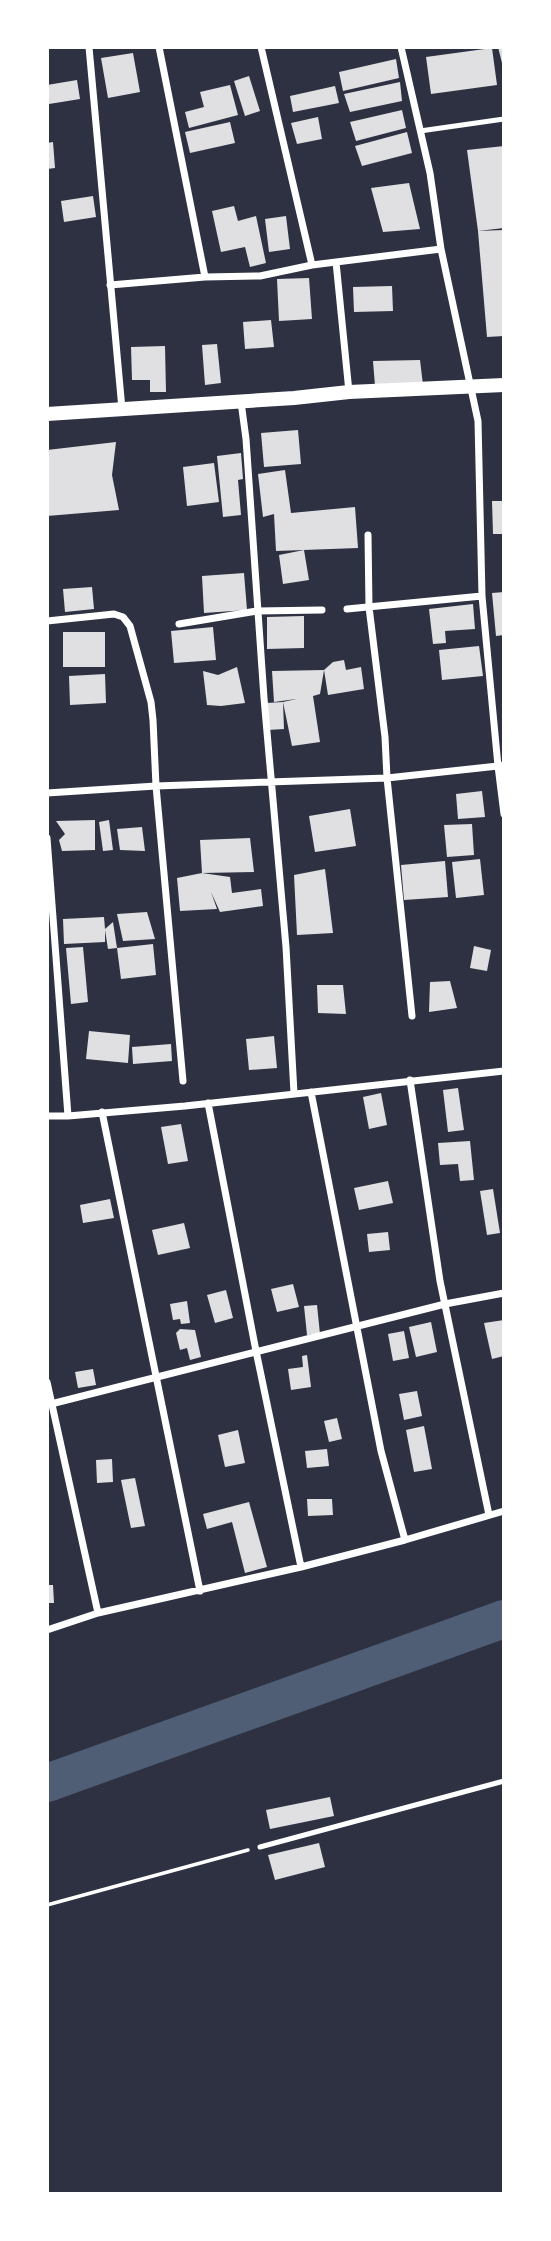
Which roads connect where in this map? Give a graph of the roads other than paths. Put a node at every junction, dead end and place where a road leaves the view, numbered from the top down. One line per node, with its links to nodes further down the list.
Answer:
1 (89, 47): 11 (street)
2 (159, 47): 10 (street)
3 (261, 47): 9 (street)
4 (401, 47): 6 (street)
5 (504, 120): 6 (lane)
6 (420, 131): 7 (street)
7 (441, 248): 8 (street); 13 (street)
8 (336, 262): 9 (street); 14 (street)
9 (312, 265): 10 (street)
10 (205, 277): 11 (street)
11 (110, 285): 16 (street)
12 (504, 385): 13 (main road)
13 (470, 386): 14 (main road); 19 (street)
14 (349, 392): 15 (main road)
15 (241, 402): 16 (main road); 23 (street)
16 (122, 409): 17 (main road)
17 (47, 414)
18 (368, 535): 20 (street)
19 (482, 596): 20 (street); 26 (street)
20 (369, 607): 21 (street); 27 (street)
21 (347, 608)
22 (322, 610): 23 (street)
23 (257, 611): 25 (street); 28 (street)
24 (47, 621): 29 (street)
25 (179, 624)
26 (501, 765): 27 (street); 31 (street)
27 (387, 778): 28 (street); 33 (street)
28 (271, 781): 29 (street); 38 (street)
29 (156, 786): 30 (street); 35 (street)
30 (47, 793)
31 (504, 814)
32 (47, 838): 42 (street)
33 (412, 1016)
34 (504, 1071): 36 (street)
35 (183, 1080)
36 (410, 1080): 37 (street); 44 (street)
37 (311, 1092): 38 (street); 45 (street)
38 (295, 1093): 39 (street)
39 (208, 1103): 40 (street); 46 (street)
40 (102, 1112): 42 (street); 47 (street)
41 (47, 1116): 42 (street)
42 (68, 1116)
43 (504, 1293): 44 (street)
44 (445, 1304): 45 (street); 51 (street)
45 (357, 1327): 46 (street); 52 (street)
46 (256, 1351): 47 (street); 53 (street)
47 (157, 1378): 49 (street); 54 (street)
48 (47, 1382): 49 (street)
49 (51, 1404): 55 (street)
50 (504, 1511): 51 (street)
51 (489, 1516): 52 (street)
52 (405, 1540): 53 (street)
53 (302, 1567): 54 (street)
54 (200, 1591): 55 (street)
55 (98, 1613): 56 (street)
56 (47, 1630)
57 (504, 1781): 58 (lane)
58 (260, 1847)

